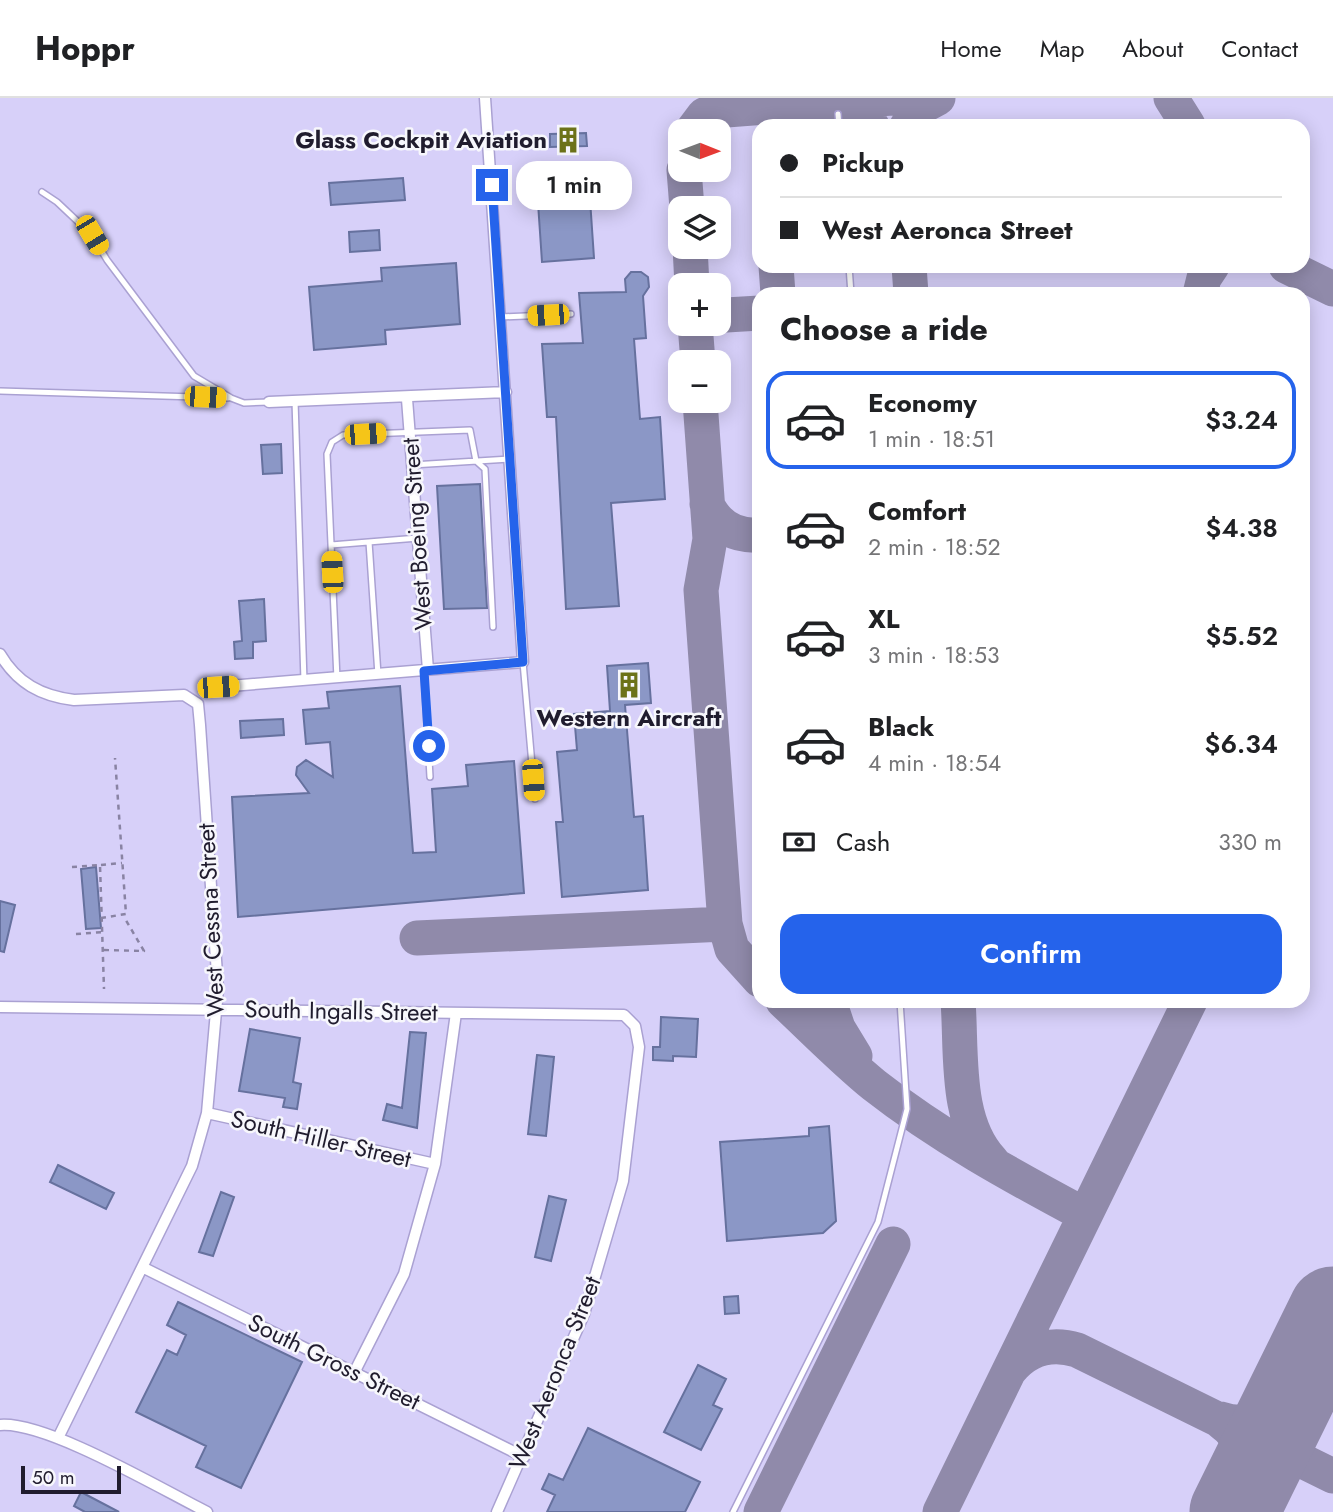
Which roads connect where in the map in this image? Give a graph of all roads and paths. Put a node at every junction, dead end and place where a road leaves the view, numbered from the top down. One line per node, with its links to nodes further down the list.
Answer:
1 (485, 98): 6 (street)
2 (838, 114): 3 (lane)
3 (838, 119)
4 (42, 192): 9 (lane)
5 (571, 314): 6 (lane)
6 (501, 317): 8 (street)
7 (0, 391): 9 (lane)
8 (506, 392): 10 (street); 14 (street)
9 (231, 398): 12 (lane)
10 (407, 399): 11 (street); 13 (street, West Boeing Street)
11 (295, 401): 12 (street); 26 (lane)
12 (269, 402)
13 (409, 432): 15 (lane); 16 (street, West Boeing Street); 19 (lane)
14 (510, 459): 15 (lane); 22 (street)
15 (476, 461): 16 (lane); 20 (lane)
16 (412, 465): 17 (street, West Boeing Street)
17 (418, 538): 18 (lane); 23 (street, West Boeing Street)
18 (369, 542): 19 (lane); 24 (lane)
19 (331, 545): 25 (lane)
20 (493, 627)
21 (0, 653): 42 (street, West Cessna Street)
22 (523, 662): 23 (street); 30 (lane)
23 (426, 670): 24 (street); 29 (lane)
24 (378, 675): 25 (street)
25 (337, 679): 26 (street)
26 (304, 681): 27 (street)
27 (218, 687)
28 (115, 758): 31 (path)
29 (430, 777)
30 (534, 799)
31 (122, 863): 32 (path); 34 (path)
32 (100, 865): 33 (path); 35 (path)
33 (72, 867)
34 (124, 917): 35 (path); 38 (path)
35 (101, 918): 36 (path)
36 (103, 932): 37 (path); 38 (path)
37 (76, 934)
38 (104, 950): 39 (path)
39 (104, 989)
40 (0, 1007): 42 (street, South Ingalls Street)
41 (900, 1008): 54 (lane)
42 (218, 1010): 43 (street, South Ingalls Street); 45 (street, West Cessna Street)
43 (456, 1013): 44 (street, South Ingalls Street); 46 (street)
44 (635, 1026): 51 (street, West Aeronca Street)
45 (207, 1113): 46 (street, South Hiller Street); 47 (street, West Cessna Street)
46 (435, 1164): 48 (street)
47 (144, 1268): 48 (street, South Gross Street); 50 (street, West Cessna Street)
48 (355, 1371): 51 (street, South Gross Street)
49 (0, 1425): 50 (street)
50 (58, 1438): 52 (street)
51 (524, 1457): 53 (street, West Aeronca Street)
52 (207, 1512)
53 (497, 1512)
54 (733, 1512)

